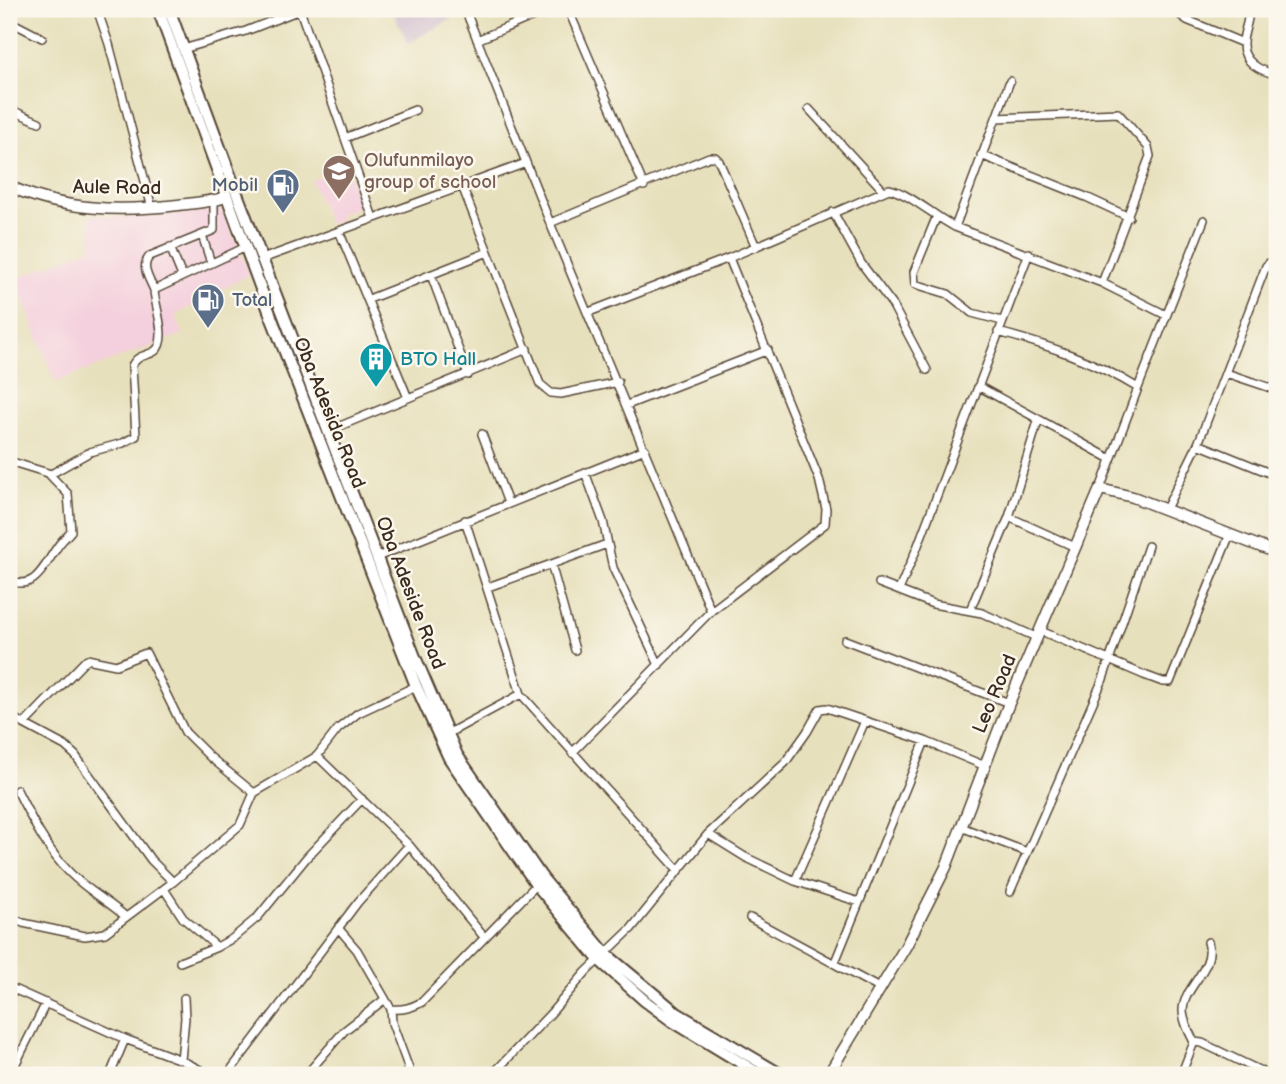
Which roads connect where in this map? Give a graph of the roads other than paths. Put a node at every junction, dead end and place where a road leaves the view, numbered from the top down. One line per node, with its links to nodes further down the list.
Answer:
1 (97, 9): 31 (street)
2 (159, 9): 29 (main road, Oba Adesida Road)
3 (169, 9): 14 (main road, Oba Adeside Road)
4 (302, 9): 14 (street); 22 (street)
5 (465, 9): 12 (street)
6 (550, 9): 12 (street)
7 (568, 9): 27 (street)
8 (1172, 9): 13 (street)
9 (1249, 9): 13 (street)
10 (9, 21): 11 (street)
11 (42, 38)
12 (477, 40): 24 (street)
13 (1243, 43): 15 (street)
14 (183, 48): 47 (main road, Oba Adeside Road)
15 (1277, 74)
16 (1010, 81): 20 (street)
17 (9, 109): 21 (street)
18 (809, 109): 28 (street)
19 (415, 110): 22 (street)
20 (996, 118): 23 (street); 33 (street)
21 (38, 122)
22 (345, 138): 34 (street)
23 (981, 155): 33 (street); 38 (street)
24 (526, 163): 26 (street); 37 (street)
25 (9, 186): 31 (street, Aule Road)
26 (462, 186): 34 (street); 44 (street)
27 (644, 186): 37 (street); 43 (street)
28 (883, 190): 32 (street); 35 (street)
29 (226, 197): 30 (street, Aule Road); 42 (main road, Oba Adesida Road)
30 (214, 201): 31 (street, Aule Road); 40 (street)
31 (152, 208)
32 (833, 212): 43 (street); 61 (street)
33 (1129, 216): 52 (street)
34 (373, 218): 39 (street)
35 (936, 218): 38 (street); 57 (street)
36 (1204, 220): 56 (street)
37 (550, 223): 55 (street)
38 (955, 227): 45 (street)
39 (339, 231): 47 (street); 54 (street)
40 (202, 235): 41 (street); 48 (street)
41 (170, 247): 51 (street); 53 (street)
42 (246, 247): 48 (street); 70 (main road, Oba Adesida Road)
43 (756, 247): 46 (street)
44 (488, 252): 50 (street); 59 (street)
45 (1029, 253): 52 (street); 57 (street)
46 (729, 258): 55 (street); 60 (street)
47 (262, 259): 70 (main road, Oba Adeside Road)
48 (211, 263): 51 (street)
49 (1277, 265): 62 (street)
50 (430, 275): 54 (street); 63 (street)
51 (182, 276): 53 (street)
52 (1102, 283): 56 (street)
53 (155, 290): 79 (street)
54 (369, 299): 68 (street)
55 (589, 313): 64 (street)
56 (1166, 316): 66 (street)
57 (1002, 321): 58 (street)
58 (998, 332): 65 (street); 66 (street)
59 (527, 349): 63 (street); 64 (street)
60 (768, 350): 69 (street); 99 (street)
61 (927, 370)
62 (1226, 373): 67 (street); 74 (street)
63 (468, 374): 68 (street)
64 (618, 382): 69 (street)
65 (978, 386): 71 (street); 97 (street)
66 (1138, 388): 76 (street)
67 (1277, 390)
68 (408, 398): 72 (street)
69 (627, 405): 75 (street)
70 (316, 412): 72 (main road, Oba Adeside Road); 93 (main road, Oba Adesida Road)
71 (1038, 421): 76 (street); 84 (street)
72 (328, 431): 91 (main road, Oba Adeside Road)
73 (482, 434): 82 (street)
74 (1198, 444): 80 (street); 83 (street)
75 (645, 449): 78 (street); 99 (street)
76 (1111, 460): 81 (street)
77 (9, 461): 79 (street)
78 (585, 472): 82 (street); 87 (street)
79 (49, 474): 94 (street)
80 (1277, 476)
81 (1100, 489): 83 (street); 89 (street, Leo Road)
82 (508, 503): 85 (street)
83 (1166, 509): 86 (street)
84 (1010, 517): 89 (street); 98 (street)
85 (465, 520): 91 (street); 96 (street)
86 (1230, 534): 90 (street); 103 (street)
87 (607, 544): 92 (street); 104 (street)
88 (1149, 546): 103 (street)
89 (1075, 547): 100 (street, Leo Road)
90 (1277, 553)
91 (377, 557): 93 (main road, Oba Adeside Road)
92 (551, 564): 96 (street); 102 (street)
93 (379, 575): 105 (main road, Oba Adesida Road); 111 (main road, Oba Adeside Road)
94 (9, 580)
95 (879, 583): 97 (street)
96 (488, 587): 106 (street)
97 (899, 590): 98 (street)
98 (970, 610): 100 (street)
99 (711, 611): 104 (street)
100 (1040, 634): 103 (street); 107 (street, Leo Road)
101 (845, 640): 107 (street)
102 (575, 650)
103 (1110, 660): 122 (street)
104 (659, 665): 113 (street)
105 (416, 686): 114 (street); 124 (main road, Oba Adesida Road)
106 (520, 694): 111 (street); 113 (street)
107 (1009, 703): 115 (street, Leo Road)
108 (9, 716): 110 (street)
109 (865, 721): 112 (street); 120 (street); 125 (street)
110 (25, 723): 117 (street); 126 (street)
111 (447, 734): 124 (main road, Oba Adeside Road)
112 (925, 741): 115 (street); 129 (street)
113 (572, 753): 123 (street)
114 (317, 756): 117 (street); 118 (street)
115 (985, 766): 119 (street, Leo Road)
116 (17, 790): 130 (street)
117 (254, 793): 126 (street)
118 (362, 799): 121 (street); 137 (street)
119 (961, 827): 122 (street); 142 (street, Leo Road)
120 (708, 834): 123 (street); 125 (street)
121 (409, 845): 133 (street); 135 (street)
122 (1027, 852): 128 (street)
123 (679, 871): 138 (street)
124 (539, 881): 135 (street); 138 (main road, Oba Adesida Road)
125 (794, 881): 129 (street)
126 (173, 882): 127 (street)
127 (164, 888): 130 (street); 137 (street)
128 (1010, 892)
129 (859, 902): 140 (street)
130 (126, 917): 132 (street)
131 (750, 918): 140 (street)
132 (12, 919): 134 (street)
133 (339, 929): 144 (street); 153 (street)
134 (9, 933)
135 (484, 937): 146 (street)
136 (1208, 942): 148 (street)
137 (217, 947): 139 (street)
138 (603, 957): 156 (street); 157 (main road, Oba Adesida Road); 158 (main road)
139 (180, 962)
140 (835, 962): 142 (street)
141 (9, 987): 145 (street)
142 (879, 988): 159 (street, Leo Road)
143 (184, 998): 149 (street)
144 (385, 999): 146 (street); 154 (street)
145 (46, 1003): 147 (street); 150 (street)
146 (391, 1009): 155 (street)
147 (125, 1039): 149 (street); 151 (street)
148 (1194, 1042): 160 (street); 161 (street)
149 (181, 1060): 152 (street)
150 (10, 1075)
151 (110, 1075)
152 (210, 1075)
153 (227, 1075)
154 (306, 1075)
155 (405, 1075)
156 (492, 1075)
157 (761, 1075)
158 (782, 1075)
159 (828, 1075)
160 (1181, 1075)
161 (1269, 1075)

